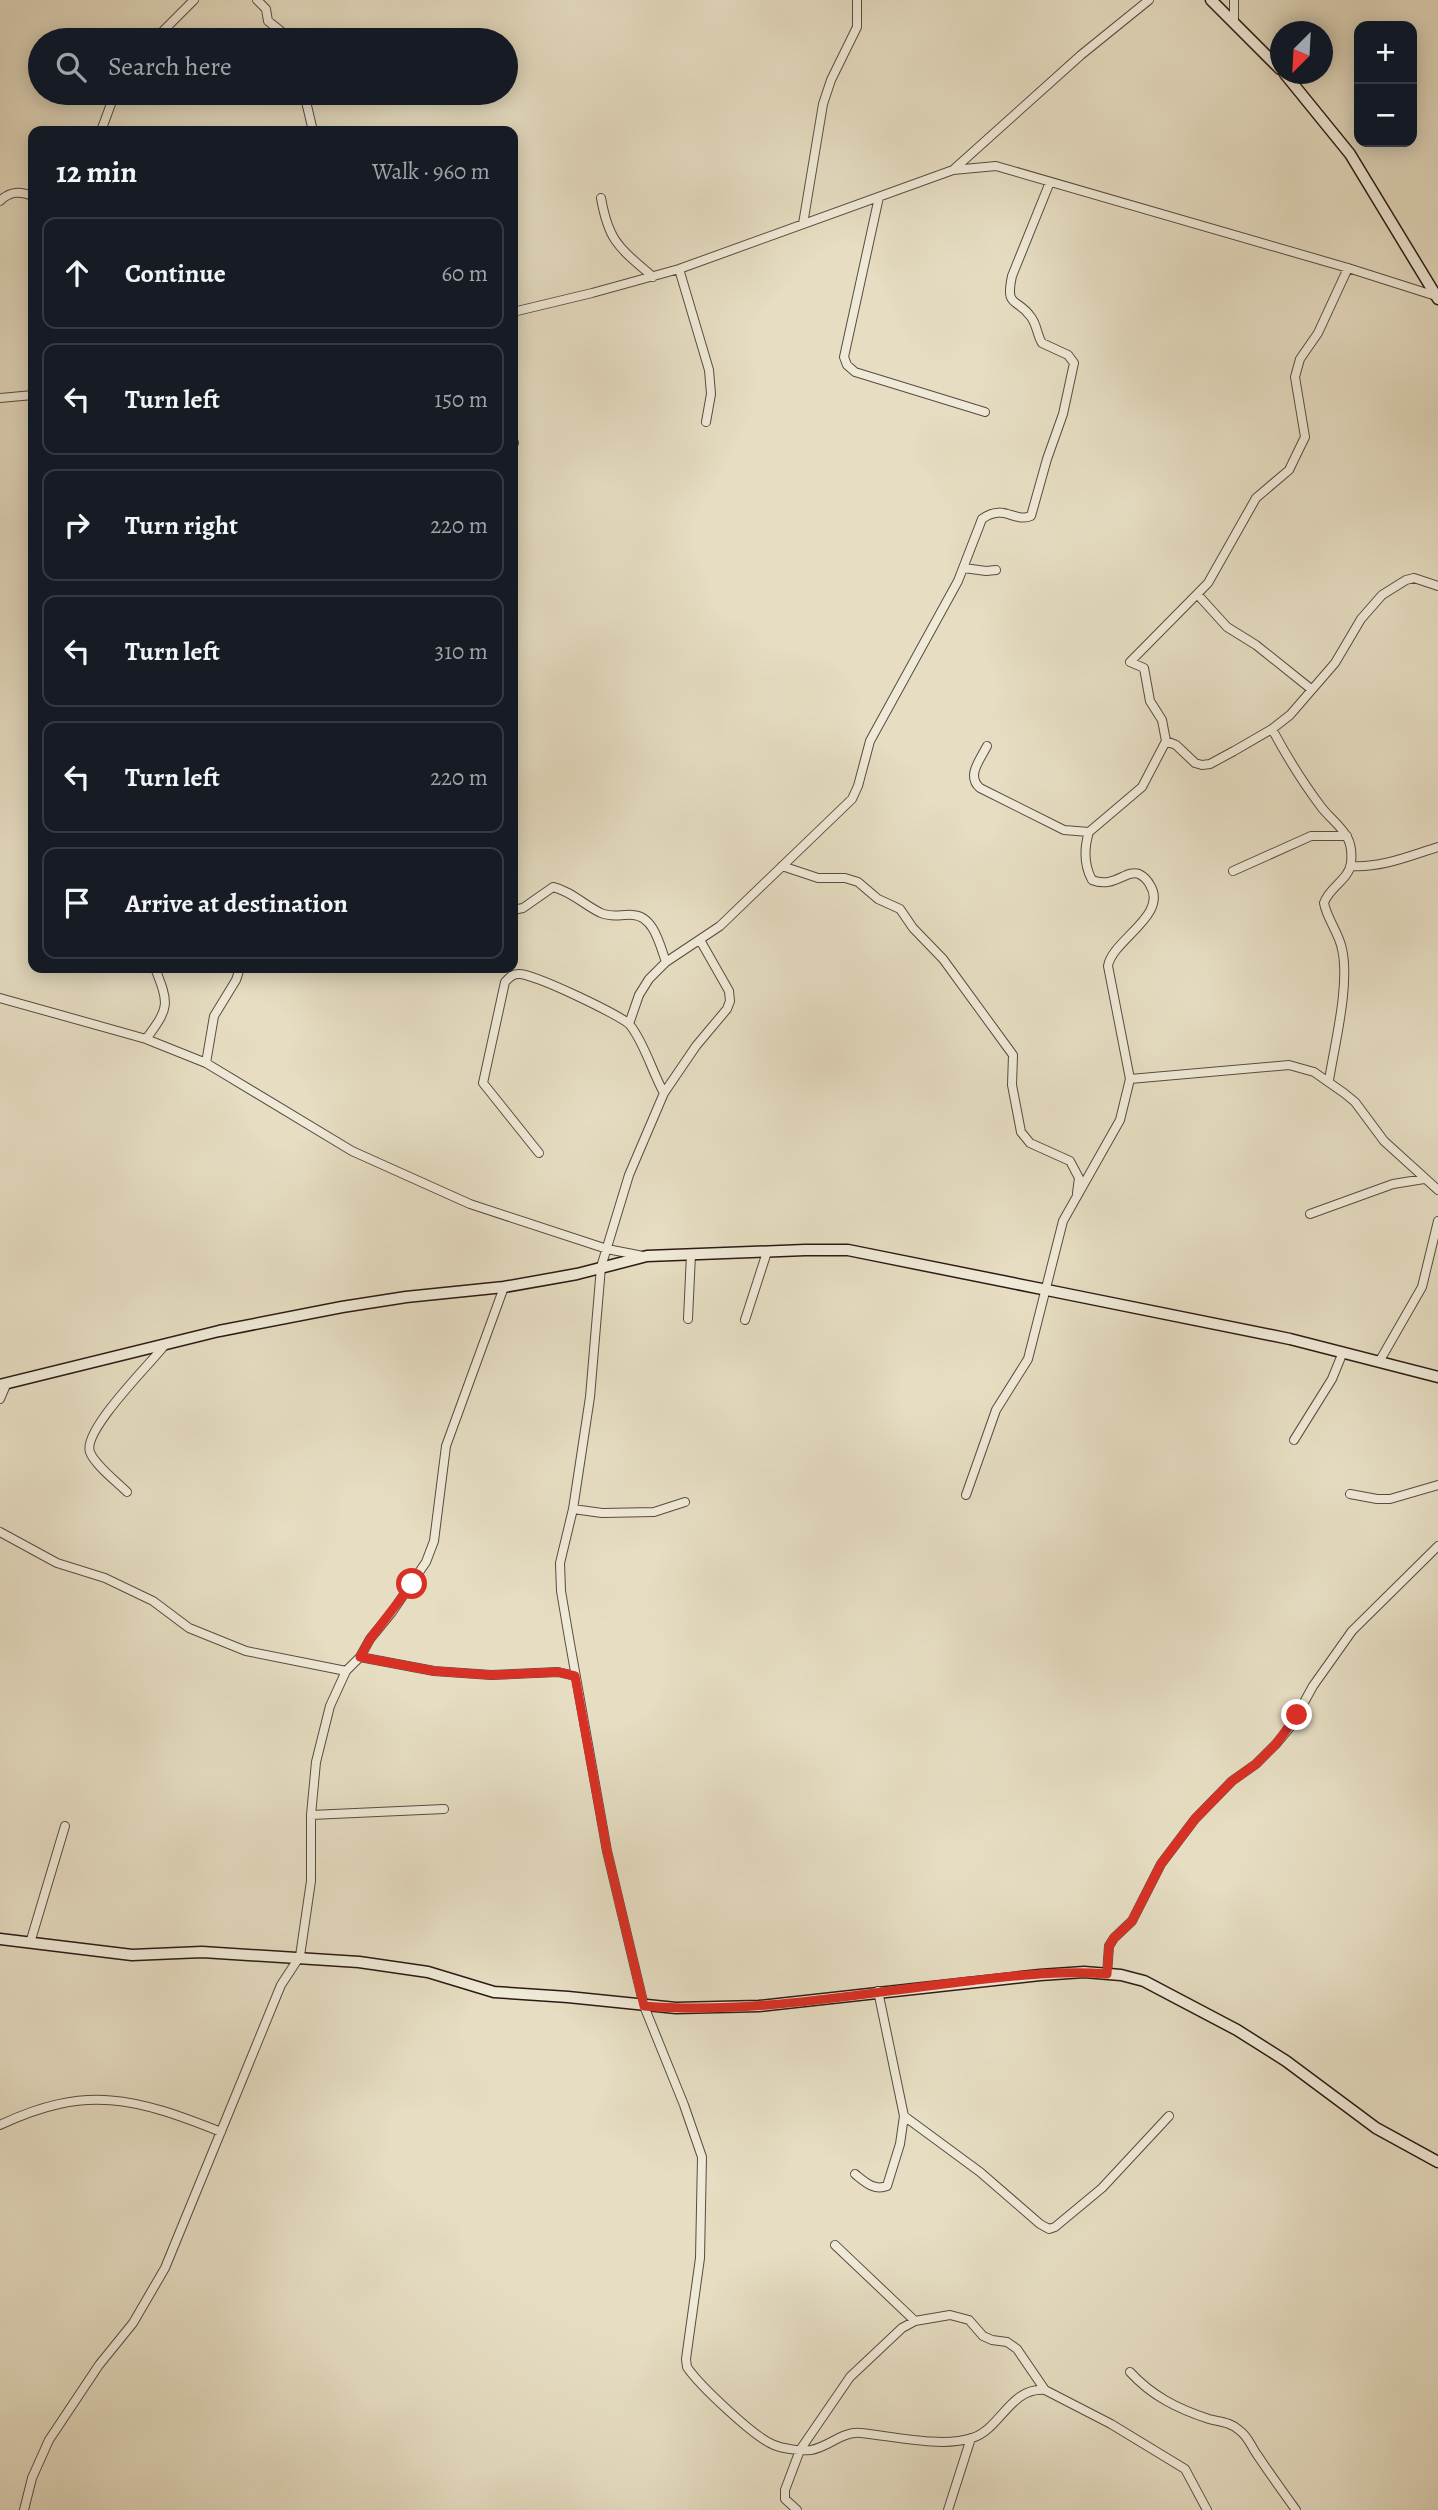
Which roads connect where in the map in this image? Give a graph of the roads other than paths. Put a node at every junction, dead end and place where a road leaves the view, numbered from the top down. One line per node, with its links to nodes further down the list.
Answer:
1 (194, 0): 8 (street)
2 (257, 0): 9 (street)
3 (857, 0): 22 (street)
4 (1149, 0): 16 (street)
5 (1211, 0): 7 (street)
6 (1234, 0): 7 (street)
7 (1234, 22): 10 (street)
8 (165, 28)
9 (277, 28)
10 (1270, 59)
11 (1293, 84): 26 (street)
12 (111, 105): 14 (street)
13 (307, 105): 15 (street)
14 (103, 126)
15 (312, 126)
16 (953, 170): 17 (street); 19 (street)
17 (1049, 182): 23 (street); 32 (street)
18 (28, 195): 21 (street)
19 (879, 197): 22 (street); 30 (street)
20 (601, 198): 25 (street)
21 (0, 201)
22 (803, 225): 24 (street)
23 (1348, 268): 26 (street); 35 (street)
24 (679, 269): 25 (street); 31 (street)
25 (653, 277): 27 (street)
26 (1437, 298)
27 (518, 311)
28 (28, 395): 29 (street)
29 (0, 398)
30 (985, 412)
31 (706, 422)
32 (964, 568): 33 (street); 43 (street)
33 (996, 570)
34 (1438, 586): 36 (street)
35 (1198, 595): 36 (street); 38 (street)
36 (1311, 689): 37 (street)
37 (1272, 729): 38 (street); 41 (street)
38 (1166, 741): 40 (street)
39 (986, 746): 40 (street)
40 (1089, 832): 55 (street)
41 (1347, 836): 44 (street); 45 (street)
42 (1438, 847): 44 (street)
43 (782, 866): 47 (street); 61 (street)
44 (1351, 866): 56 (street)
45 (1233, 871)
46 (518, 909): 48 (street)
47 (700, 940): 48 (street); 57 (street)
48 (666, 962): 52 (street)
49 (157, 973): 53 (street)
50 (238, 973): 54 (street)
51 (0, 998): 53 (street)
52 (629, 1024): 57 (street); 58 (street)
53 (146, 1039): 54 (street)
54 (206, 1063): 64 (street)
55 (1130, 1079): 56 (street); 61 (street)
56 (1329, 1080): 59 (street)
57 (664, 1093): 64 (street)
58 (539, 1153)
59 (1424, 1179): 60 (street); 62 (street)
60 (1438, 1190)
61 (1076, 1199): 70 (street)
62 (1310, 1214)
63 (1438, 1221): 75 (street)
64 (607, 1249): 67 (street); 68 (street)
65 (767, 1252): 66 (street); 70 (street); 72 (street)
66 (691, 1254): 67 (street); 71 (street)
67 (647, 1256): 68 (street)
68 (601, 1267): 69 (street); 85 (street)
69 (504, 1287): 73 (street); 88 (street)
70 (1047, 1290): 74 (street); 83 (street)
71 (688, 1319)
72 (745, 1320)
73 (164, 1346): 77 (street); 81 (street)
74 (1343, 1352): 75 (street); 79 (street)
75 (1379, 1362): 76 (street)
76 (1438, 1377)
77 (3, 1385): 78 (street)
78 (0, 1399)
79 (1294, 1440)
80 (1438, 1485): 82 (street)
81 (127, 1492)
82 (1350, 1494)
83 (966, 1495)
84 (685, 1502): 85 (street)
85 (573, 1509): 90 (street)
86 (0, 1532): 89 (street)
87 (1438, 1546): 97 (street)
88 (360, 1657): 89 (street); 90 (street)
89 (346, 1671): 92 (street)
90 (575, 1676): 99 (street)
91 (444, 1809): 92 (street)
92 (311, 1815): 96 (street)
93 (65, 1826): 95 (street)
94 (0, 1939): 95 (street)
95 (30, 1943): 96 (street)
96 (300, 1956): 99 (street); 103 (street)
97 (1107, 1974): 98 (street); 104 (street)
98 (878, 1992): 99 (street); 100 (street)
99 (644, 2006): 111 (street)
100 (904, 2116): 101 (street); 105 (street)
101 (1168, 2116)
102 (0, 2125): 103 (street)
103 (221, 2132): 112 (street)
104 (1438, 2162)
105 (855, 2174)
106 (835, 2245): 107 (street)
107 (915, 2321): 109 (street); 111 (street)
108 (1130, 2372): 116 (street)
109 (1045, 2390): 110 (street); 115 (street)
110 (971, 2438): 111 (street); 114 (street)
111 (800, 2450): 113 (street)
112 (24, 2510)
113 (797, 2510)
114 (948, 2510)
115 (1208, 2510)
116 (1296, 2510)

